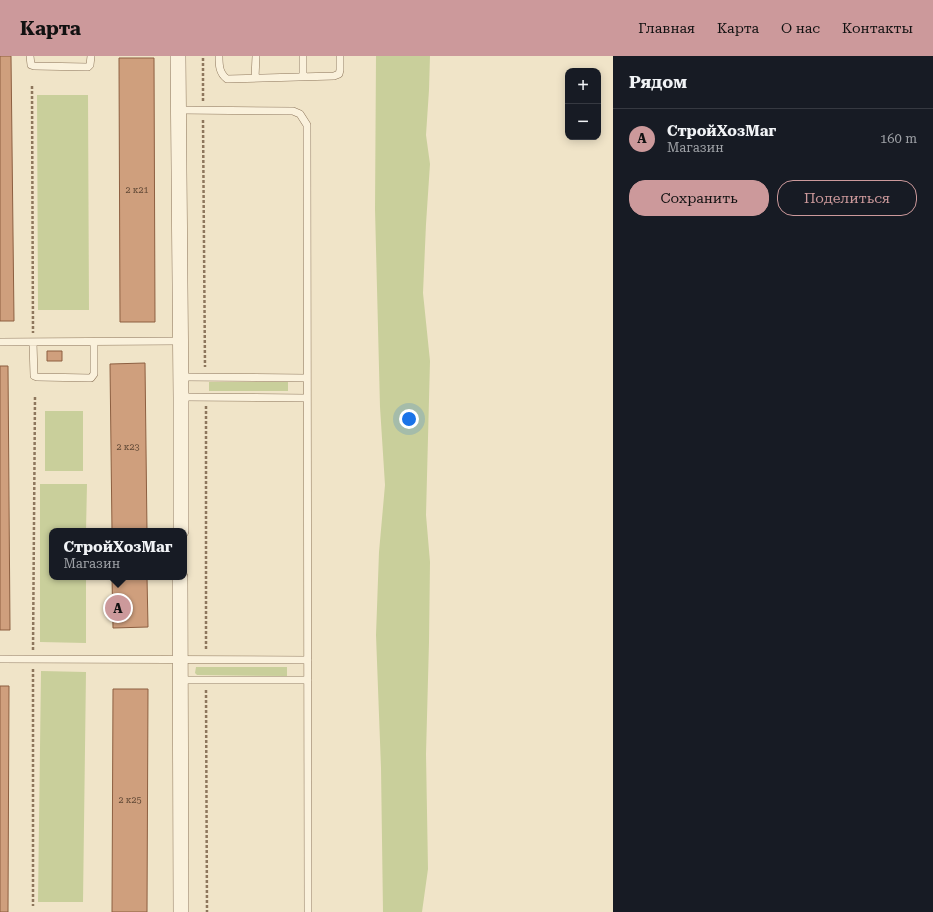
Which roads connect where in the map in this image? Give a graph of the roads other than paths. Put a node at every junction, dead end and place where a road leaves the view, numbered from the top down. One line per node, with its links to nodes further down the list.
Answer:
1 (30, 56): 2 (lane)
2 (91, 56)
3 (178, 56): 10 (street)
4 (219, 56): 9 (lane)
5 (256, 56): 9 (lane)
6 (303, 56): 8 (lane)
7 (340, 56): 8 (lane)
8 (304, 77): 9 (lane)
9 (255, 78)
10 (179, 110): 11 (street); 16 (lane)
11 (181, 341): 14 (lane); 15 (street)
12 (0, 342): 13 (lane)
13 (33, 342): 14 (lane); 14 (lane)
14 (94, 342)
15 (181, 377): 16 (lane); 17 (street)
16 (307, 378): 18 (lane)
17 (181, 397): 18 (lane); 19 (street)
18 (307, 398): 23 (lane)
19 (180, 528)
20 (180, 580): 22 (street)
21 (0, 659): 22 (lane)
22 (180, 659): 23 (lane); 24 (street)
23 (308, 660): 25 (lane)
24 (180, 680): 25 (lane); 26 (street)
25 (308, 680): 27 (lane)
26 (181, 912)
27 (308, 912)

